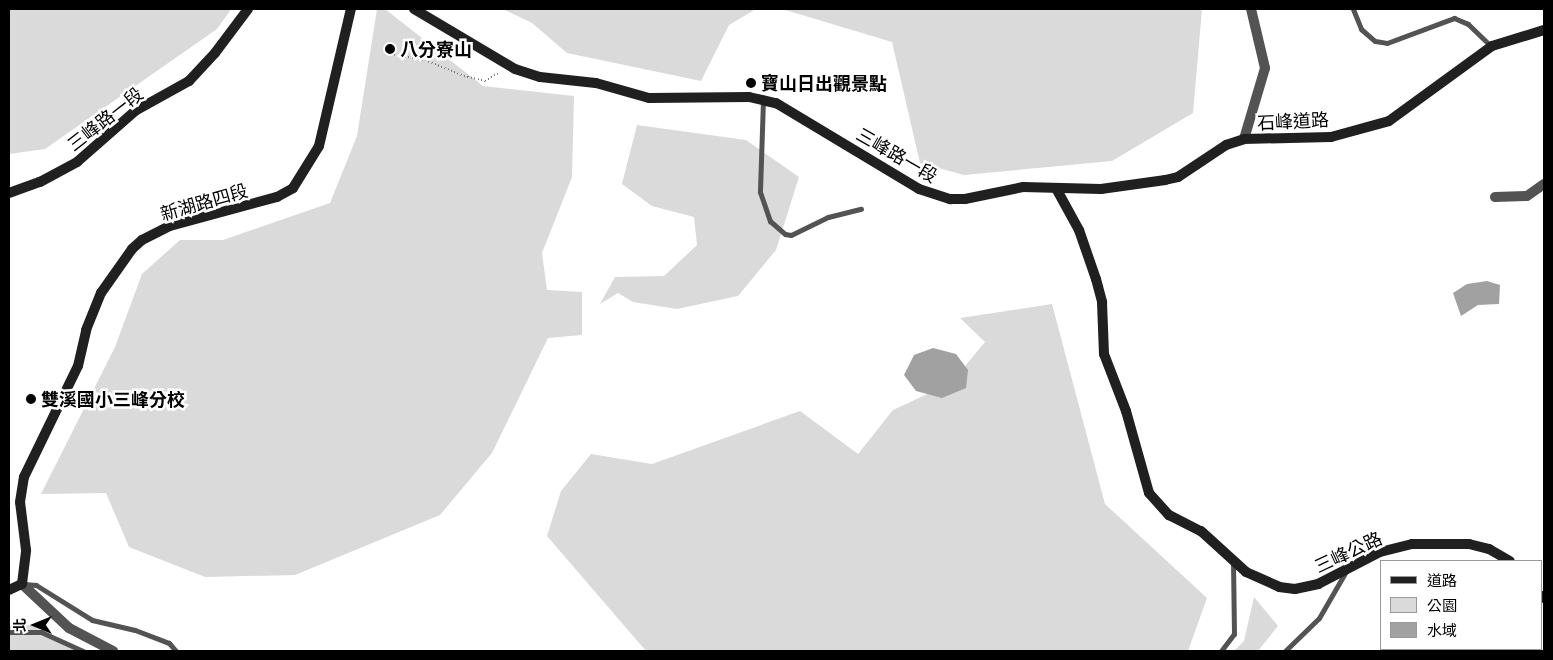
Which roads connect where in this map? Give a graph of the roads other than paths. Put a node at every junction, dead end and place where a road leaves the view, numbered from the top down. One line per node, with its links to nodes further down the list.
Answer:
1 (248, 9): 12 (street, 三峰路一段)
2 (352, 9): 18 (street, 新湖路四段)
3 (414, 9): 8 (street, 三峰路一段)
4 (1250, 9): 9 (street)
5 (1353, 9): 7 (lane)
6 (1544, 30): 7 (street, 石峰道路)
7 (1492, 46): 9 (street, 石峰道路)
8 (763, 100): 11 (street, 三峰路一段); 14 (lane)
9 (1244, 140): 11 (street, 石峰道路)
10 (1544, 184): 13 (street)
11 (1057, 190): 15 (street)
12 (9, 193)
13 (1495, 197)
14 (861, 209)
15 (1233, 560): 17 (street, 三峰公路); 25 (lane)
16 (1508, 560): 17 (street, 三峰公路)
17 (1348, 568): 26 (lane)
18 (22, 584): 19 (street); 21 (street); 24 (lane)
19 (9, 590)
20 (9, 632): 22 (lane)
21 (96, 648): 23 (street)
22 (83, 651)
23 (113, 651)
24 (176, 651)
25 (1222, 651)
26 (1285, 651)

